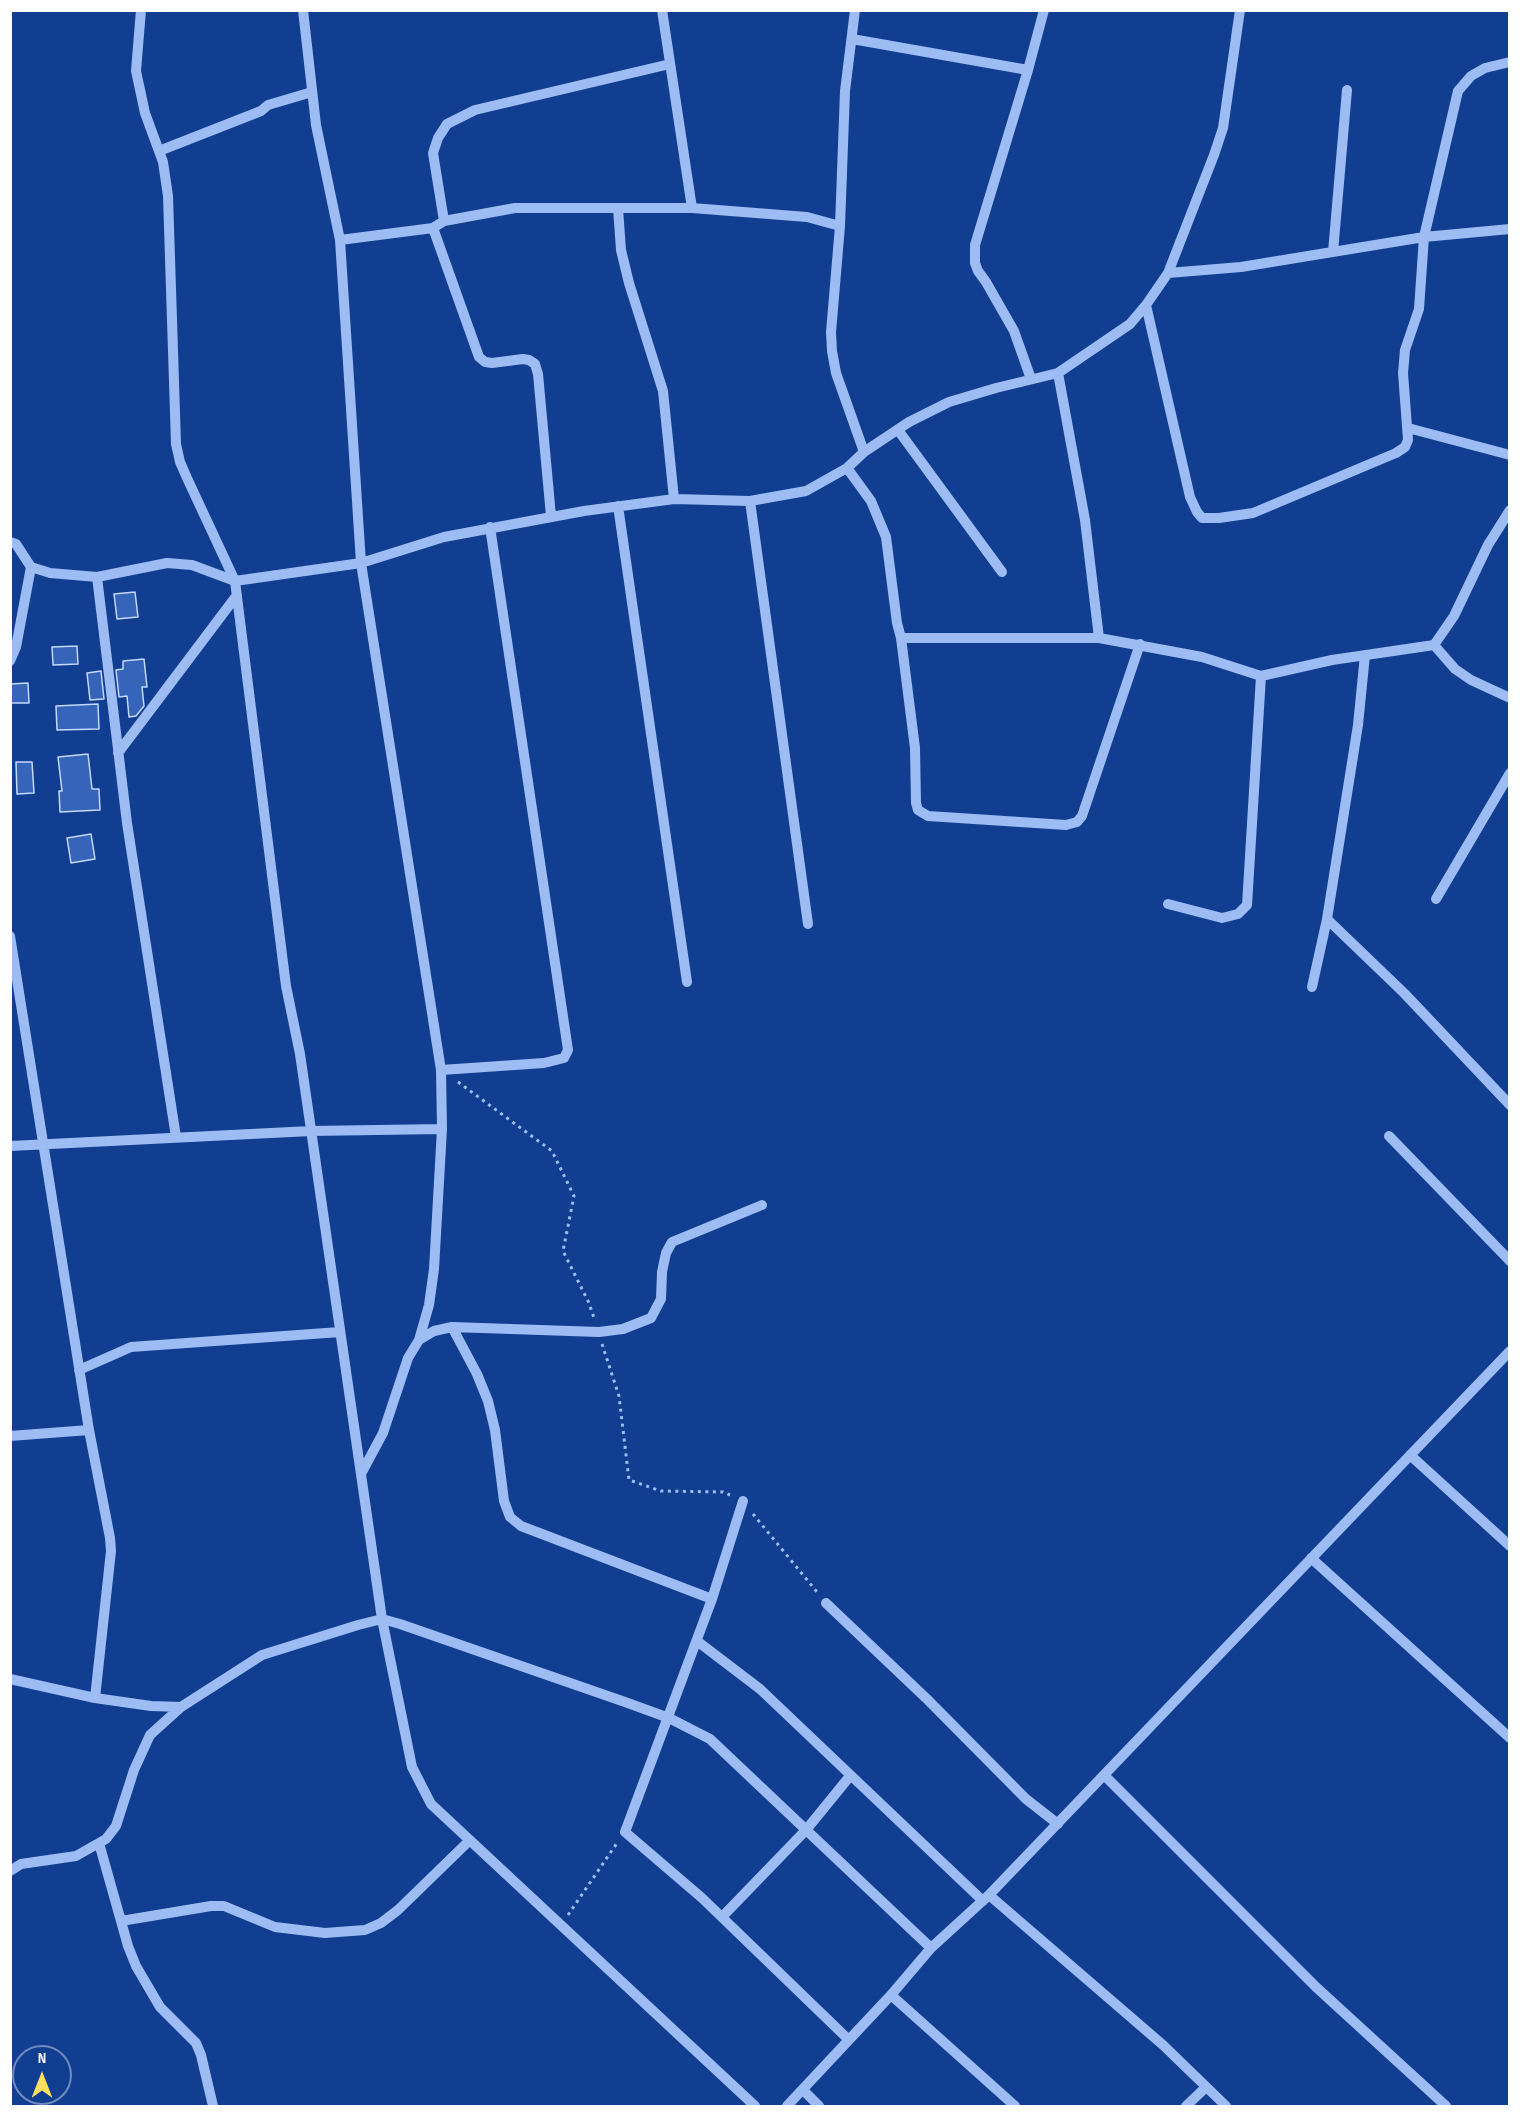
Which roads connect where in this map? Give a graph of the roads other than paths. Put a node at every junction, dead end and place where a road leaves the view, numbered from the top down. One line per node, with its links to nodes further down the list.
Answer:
1 (141, 10): 13 (street)
2 (303, 10): 12 (street)
3 (662, 10): 9 (street)
4 (855, 10): 7 (street)
5 (1044, 10): 10 (street)
6 (1240, 10): 23 (street)
7 (852, 39): 10 (street); 17 (street)
8 (1509, 62): 20 (street)
9 (670, 64): 15 (street); 16 (street)
10 (1028, 70): 26 (street)
11 (1347, 90): 22 (street)
12 (312, 92): 13 (street); 21 (street)
13 (159, 151): 43 (street)
14 (618, 208): 15 (street); 16 (street); 32 (street)
15 (692, 208): 17 (street)
16 (444, 221): 18 (street)
17 (840, 226): 29 (street)
18 (433, 228): 21 (street); 36 (street)
19 (1509, 229): 20 (street)
20 (1424, 237): 22 (street); 27 (street)
21 (340, 240): 39 (street)
22 (1333, 252): 23 (street)
23 (1168, 273): 24 (street)
24 (1146, 305): 25 (street); 27 (street)
25 (1058, 373): 26 (street); 46 (street)
26 (1030, 379): 28 (street)
27 (1408, 428): 30 (street)
28 (898, 430): 29 (street); 41 (street)
29 (864, 452): 31 (street)
30 (1509, 455)
31 (847, 468): 33 (street); 45 (street)
32 (674, 499): 33 (street); 34 (street)
33 (750, 501): 58 (street)
34 (618, 507): 36 (street); 60 (street)
35 (1509, 510): 48 (street)
36 (551, 516): 37 (street)
37 (490, 527): 39 (street); 63 (street)
38 (10, 542): 40 (street)
39 (362, 563): 43 (street); 63 (street)
40 (31, 567): 42 (street); 50 (street)
41 (1002, 572)
42 (97, 577): 43 (street); 53 (street)
43 (235, 580): 44 (street)
44 (237, 595): 53 (street); 66 (street)
45 (901, 638): 46 (street); 47 (street)
46 (1099, 638): 47 (street)
47 (1140, 644): 51 (street)
48 (1434, 645): 49 (street); 52 (street)
49 (1365, 655): 51 (street); 57 (street)
50 (10, 662)
51 (1261, 675): 56 (street)
52 (1509, 698)
53 (118, 753): 68 (street)
54 (1509, 773): 55 (street)
55 (1436, 899)
56 (1168, 904)
57 (1327, 919): 61 (street); 64 (street)
58 (808, 924)
59 (10, 936): 62 (street)
60 (687, 982)
61 (1312, 987)
62 (16, 1008): 69 (street)
63 (441, 1070): 65 (street)
64 (1509, 1105)
65 (442, 1129): 66 (street); 75 (street)
66 (311, 1131): 68 (street); 74 (street)
67 (1389, 1136): 72 (street)
68 (176, 1137): 69 (street)
69 (44, 1145): 70 (street); 77 (street)
70 (10, 1146)
71 (762, 1205): 73 (street)
72 (1509, 1261)
73 (452, 1327): 75 (street); 85 (street)
74 (340, 1332): 77 (street); 81 (street)
75 (420, 1340): 81 (street)
76 (1509, 1351): 80 (street)
77 (79, 1370): 78 (street)
78 (89, 1430): 79 (street); 90 (street)
79 (10, 1436)
80 (1410, 1455): 83 (street); 84 (street)
81 (361, 1474): 87 (street)
82 (743, 1501): 85 (street)
83 (1509, 1546)
84 (1311, 1558): 93 (street); 94 (street)
85 (712, 1599): 88 (street)
86 (826, 1603): 96 (street)
87 (382, 1619): 91 (street); 92 (street); 98 (street)
88 (697, 1641): 92 (street); 95 (street)
89 (10, 1678): 90 (street)
90 (95, 1698): 91 (street)
91 (181, 1707): 99 (street)
92 (669, 1718): 97 (street); 102 (street)
93 (1509, 1738)
94 (1104, 1775): 96 (street); 116 (street)
95 (850, 1776): 97 (street); 101 (street)
96 (1058, 1824): 101 (street)
97 (806, 1830): 102 (street); 104 (street)
98 (470, 1840): 103 (street); 110 (street)
99 (99, 1843): 100 (street); 103 (street)
100 (10, 1871)
101 (986, 1898): 104 (street); 107 (street)
102 (722, 1917): 106 (street)
103 (121, 1921): 109 (street)
104 (931, 1948): 105 (street)
105 (891, 1995): 106 (street); 113 (street)
106 (849, 2040): 108 (street)
107 (1206, 2087): 114 (street); 115 (street)
108 (803, 2090): 111 (street); 112 (street)
109 (213, 2106)
110 (755, 2106)
111 (787, 2106)
112 (819, 2106)
113 (1015, 2106)
114 (1186, 2106)
115 (1226, 2106)
116 (1446, 2106)

